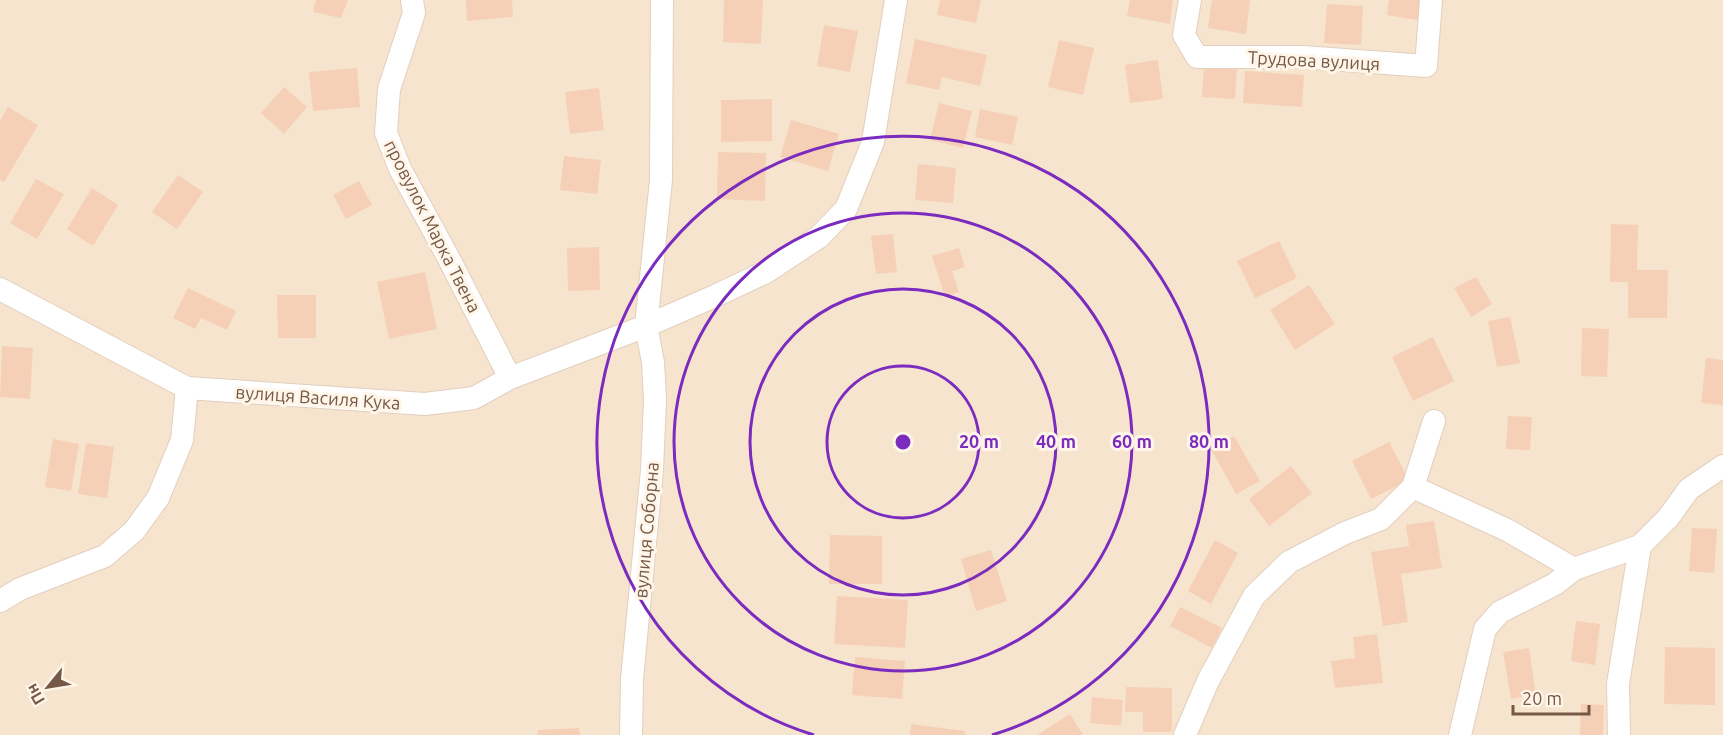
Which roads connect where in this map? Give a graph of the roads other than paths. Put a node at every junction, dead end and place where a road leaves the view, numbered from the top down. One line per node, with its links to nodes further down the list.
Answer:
1 (412, 0): 8 (street, провулок Марка Твена)
2 (662, 0): 7 (street, вулиця Соборна)
3 (896, 0): 7 (street, вулиця Василя Кука)
4 (1190, 0): 5 (street, Трудова вулиця)
5 (1431, 0)
6 (0, 289): 9 (street, вулиця Василя Кука)
7 (646, 326): 8 (street, вулиця Василя Кука); 16 (street, вулиця Соборна)
8 (510, 378): 9 (street, вулиця Василя Кука)
9 (187, 388): 15 (street)
10 (1434, 421): 12 (street)
11 (1723, 466): 13 (street)
12 (1413, 487): 14 (street); 17 (street)
13 (1640, 546): 14 (street); 19 (street)
14 (1574, 569): 18 (street)
15 (0, 601)
16 (631, 735)
17 (1185, 735)
18 (1460, 735)
19 (1618, 735)

